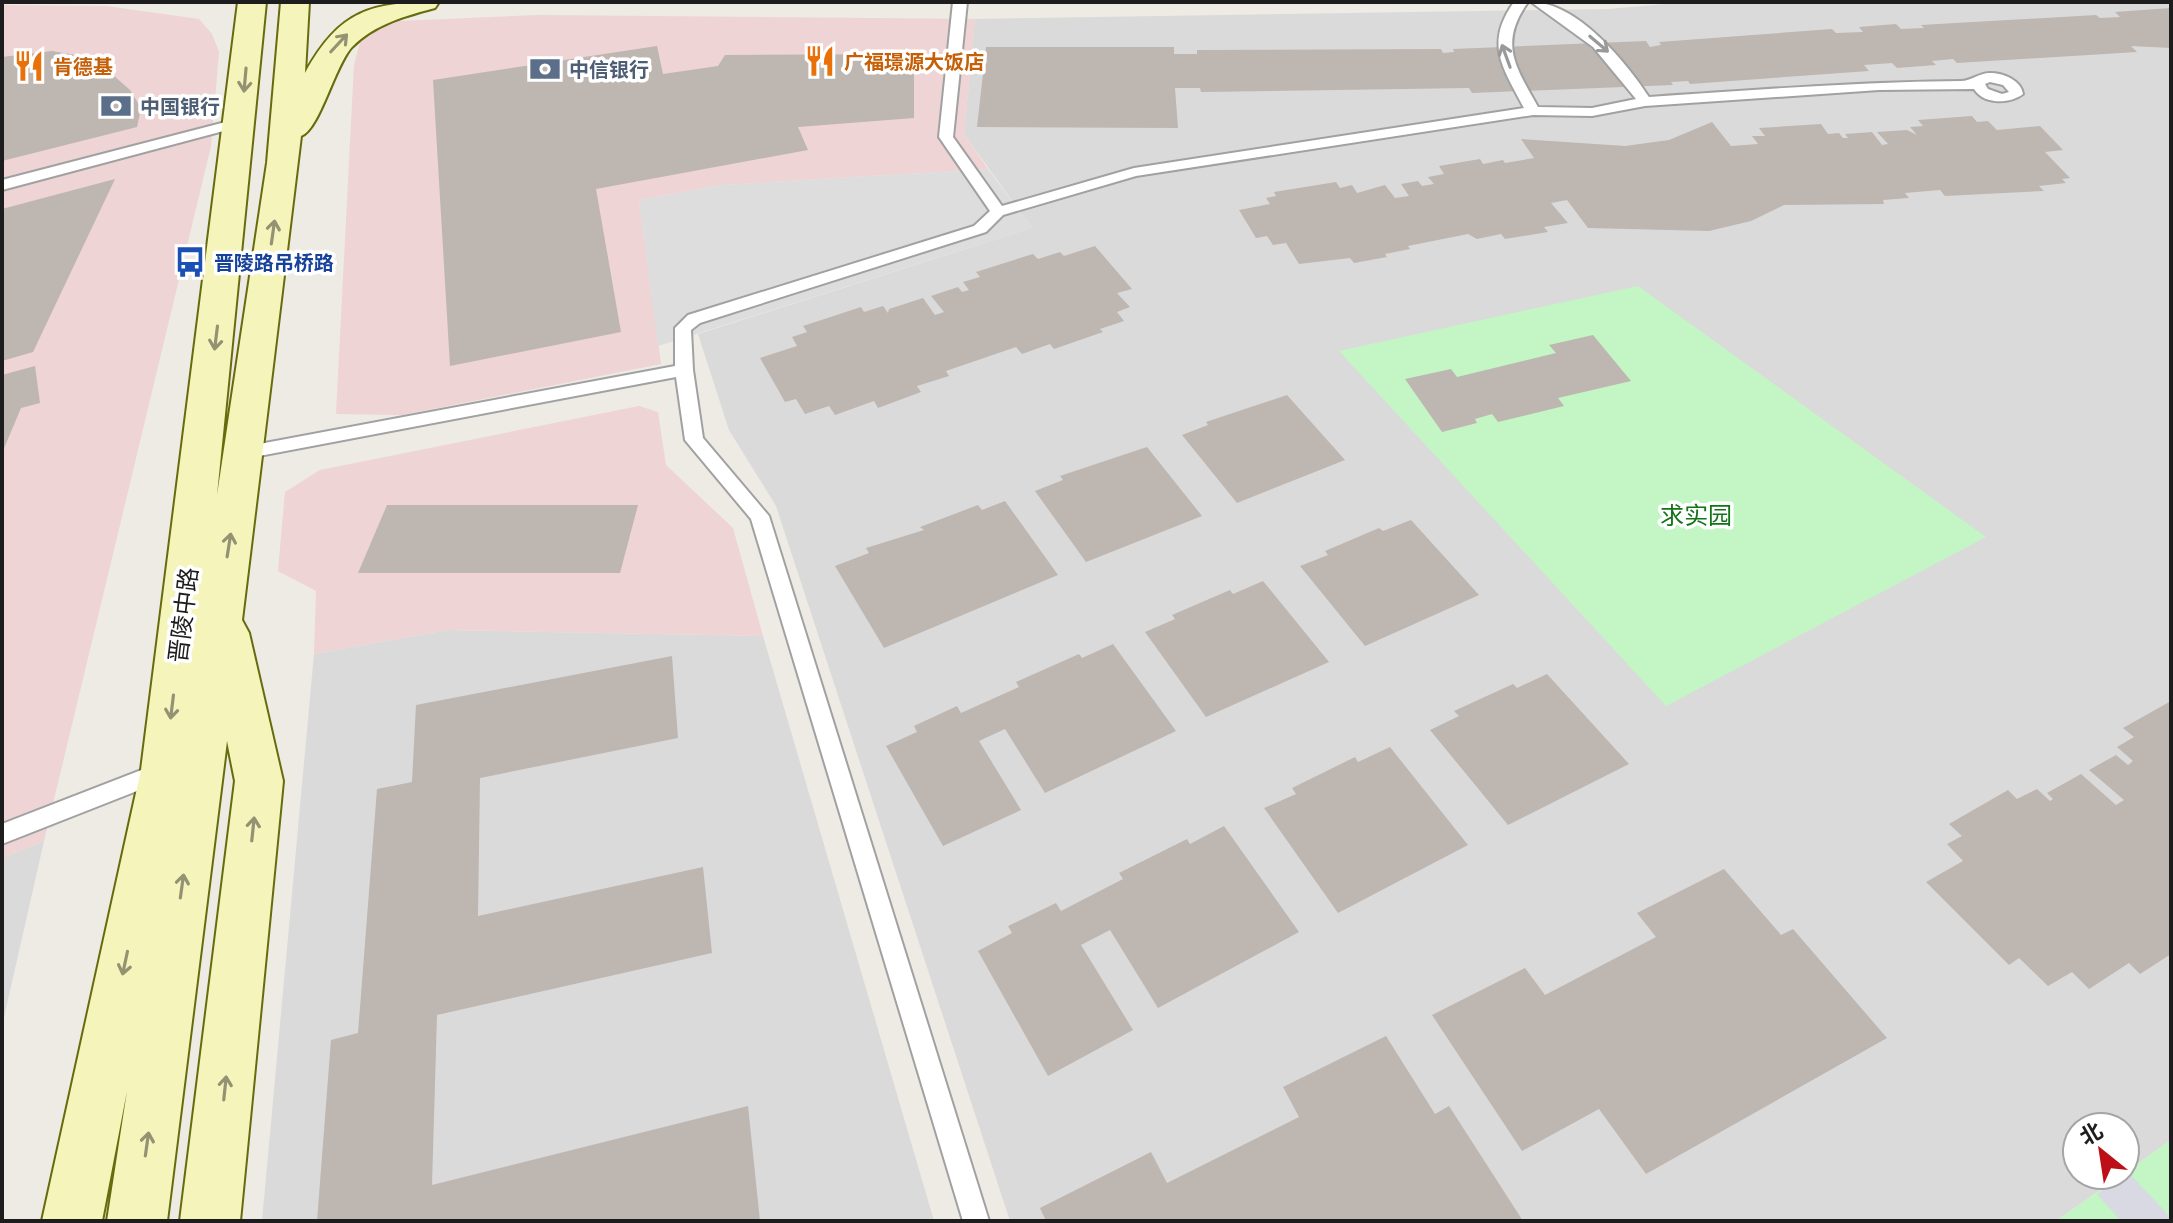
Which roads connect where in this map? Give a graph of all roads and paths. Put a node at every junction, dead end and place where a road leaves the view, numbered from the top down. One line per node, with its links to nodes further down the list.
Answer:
1 (252, 2): 10 (main road, 晋陵中路, one-way to 10)
2 (295, 2): 11 (main road, 晋陵中路)
3 (425, 2): 11 (main road, one-way to 3)
4 (960, 2): 13 (lane)
5 (1521, 2): 9 (lane, one-way to 5)
6 (1538, 2): 8 (lane, one-way to 8)
7 (1977, 85): 8 (lane)
8 (1645, 102): 9 (lane)
9 (1533, 111): 13 (lane)
10 (241, 122): 12 (lane); 17 (main road, 晋陵中路, one-way to 17)
11 (283, 163): 15 (main road, 晋陵中路, one-way to 11)
12 (2, 185)
13 (998, 212): 14 (lane)
14 (684, 370): 15 (lane); 22 (lane)
15 (243, 453): 16 (main road, 晋陵中路, one-way to 15)
16 (221, 602): 20 (main road, 晋陵中路, one-way to 16); 21 (main road, one-way to 16)
17 (165, 770): 18 (lane); 19 (main road, 晋陵中路, one-way to 19)
18 (2, 834)
19 (72, 1221)
20 (137, 1221)
21 (210, 1221)
22 (976, 1221)

